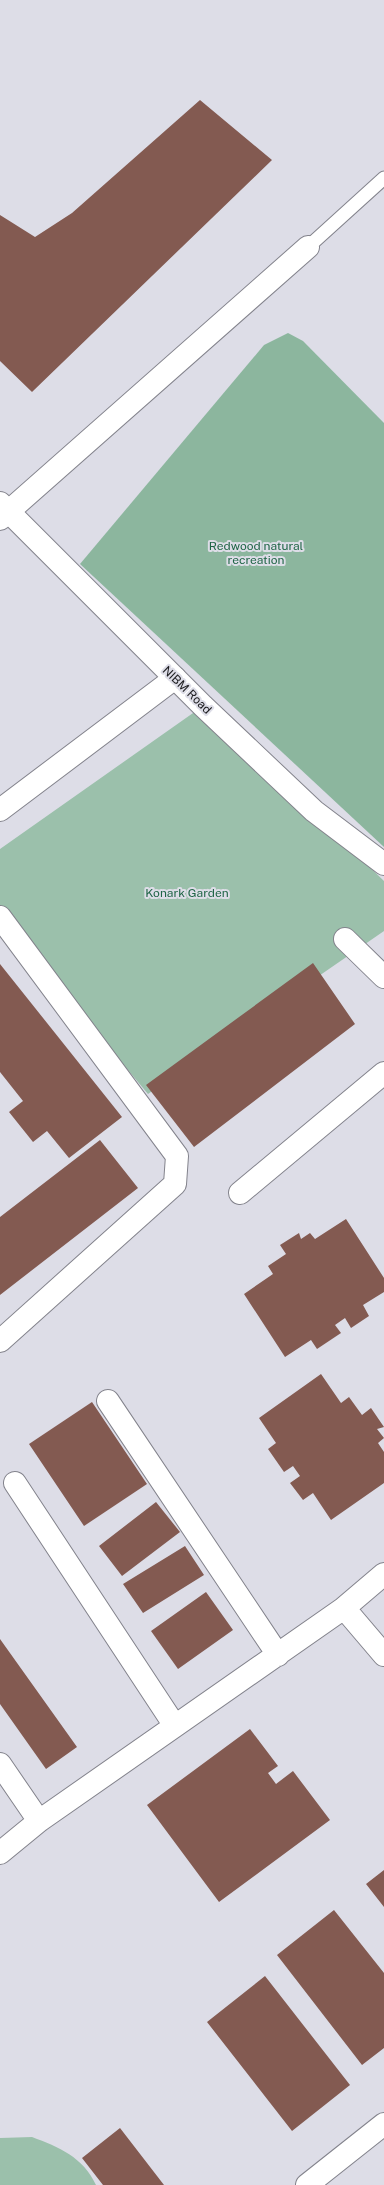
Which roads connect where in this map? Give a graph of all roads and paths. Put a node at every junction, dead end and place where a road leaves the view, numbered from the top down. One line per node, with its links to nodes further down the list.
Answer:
1 (384, 178): 2 (lane)
2 (308, 246): 3 (street)
3 (3, 511): 4 (street, NIBM Road)
4 (174, 678): 5 (street); 6 (street, NIBM Road)
5 (0, 810)
6 (384, 864)
7 (0, 917): 12 (street)
8 (345, 939): 9 (street)
9 (384, 977)
10 (384, 1072): 11 (street)
11 (240, 1194)
12 (0, 1341)
13 (108, 1401): 17 (street)
14 (14, 1483): 19 (street)
15 (384, 1574): 16 (street)
16 (344, 1608): 17 (street); 18 (street)
17 (278, 1655): 19 (street)
18 (384, 1655)
19 (175, 1726): 21 (street)
20 (0, 1764): 21 (street)
21 (39, 1821): 22 (street)
22 (0, 1853)
23 (384, 2124): 24 (street)
24 (308, 2185)

